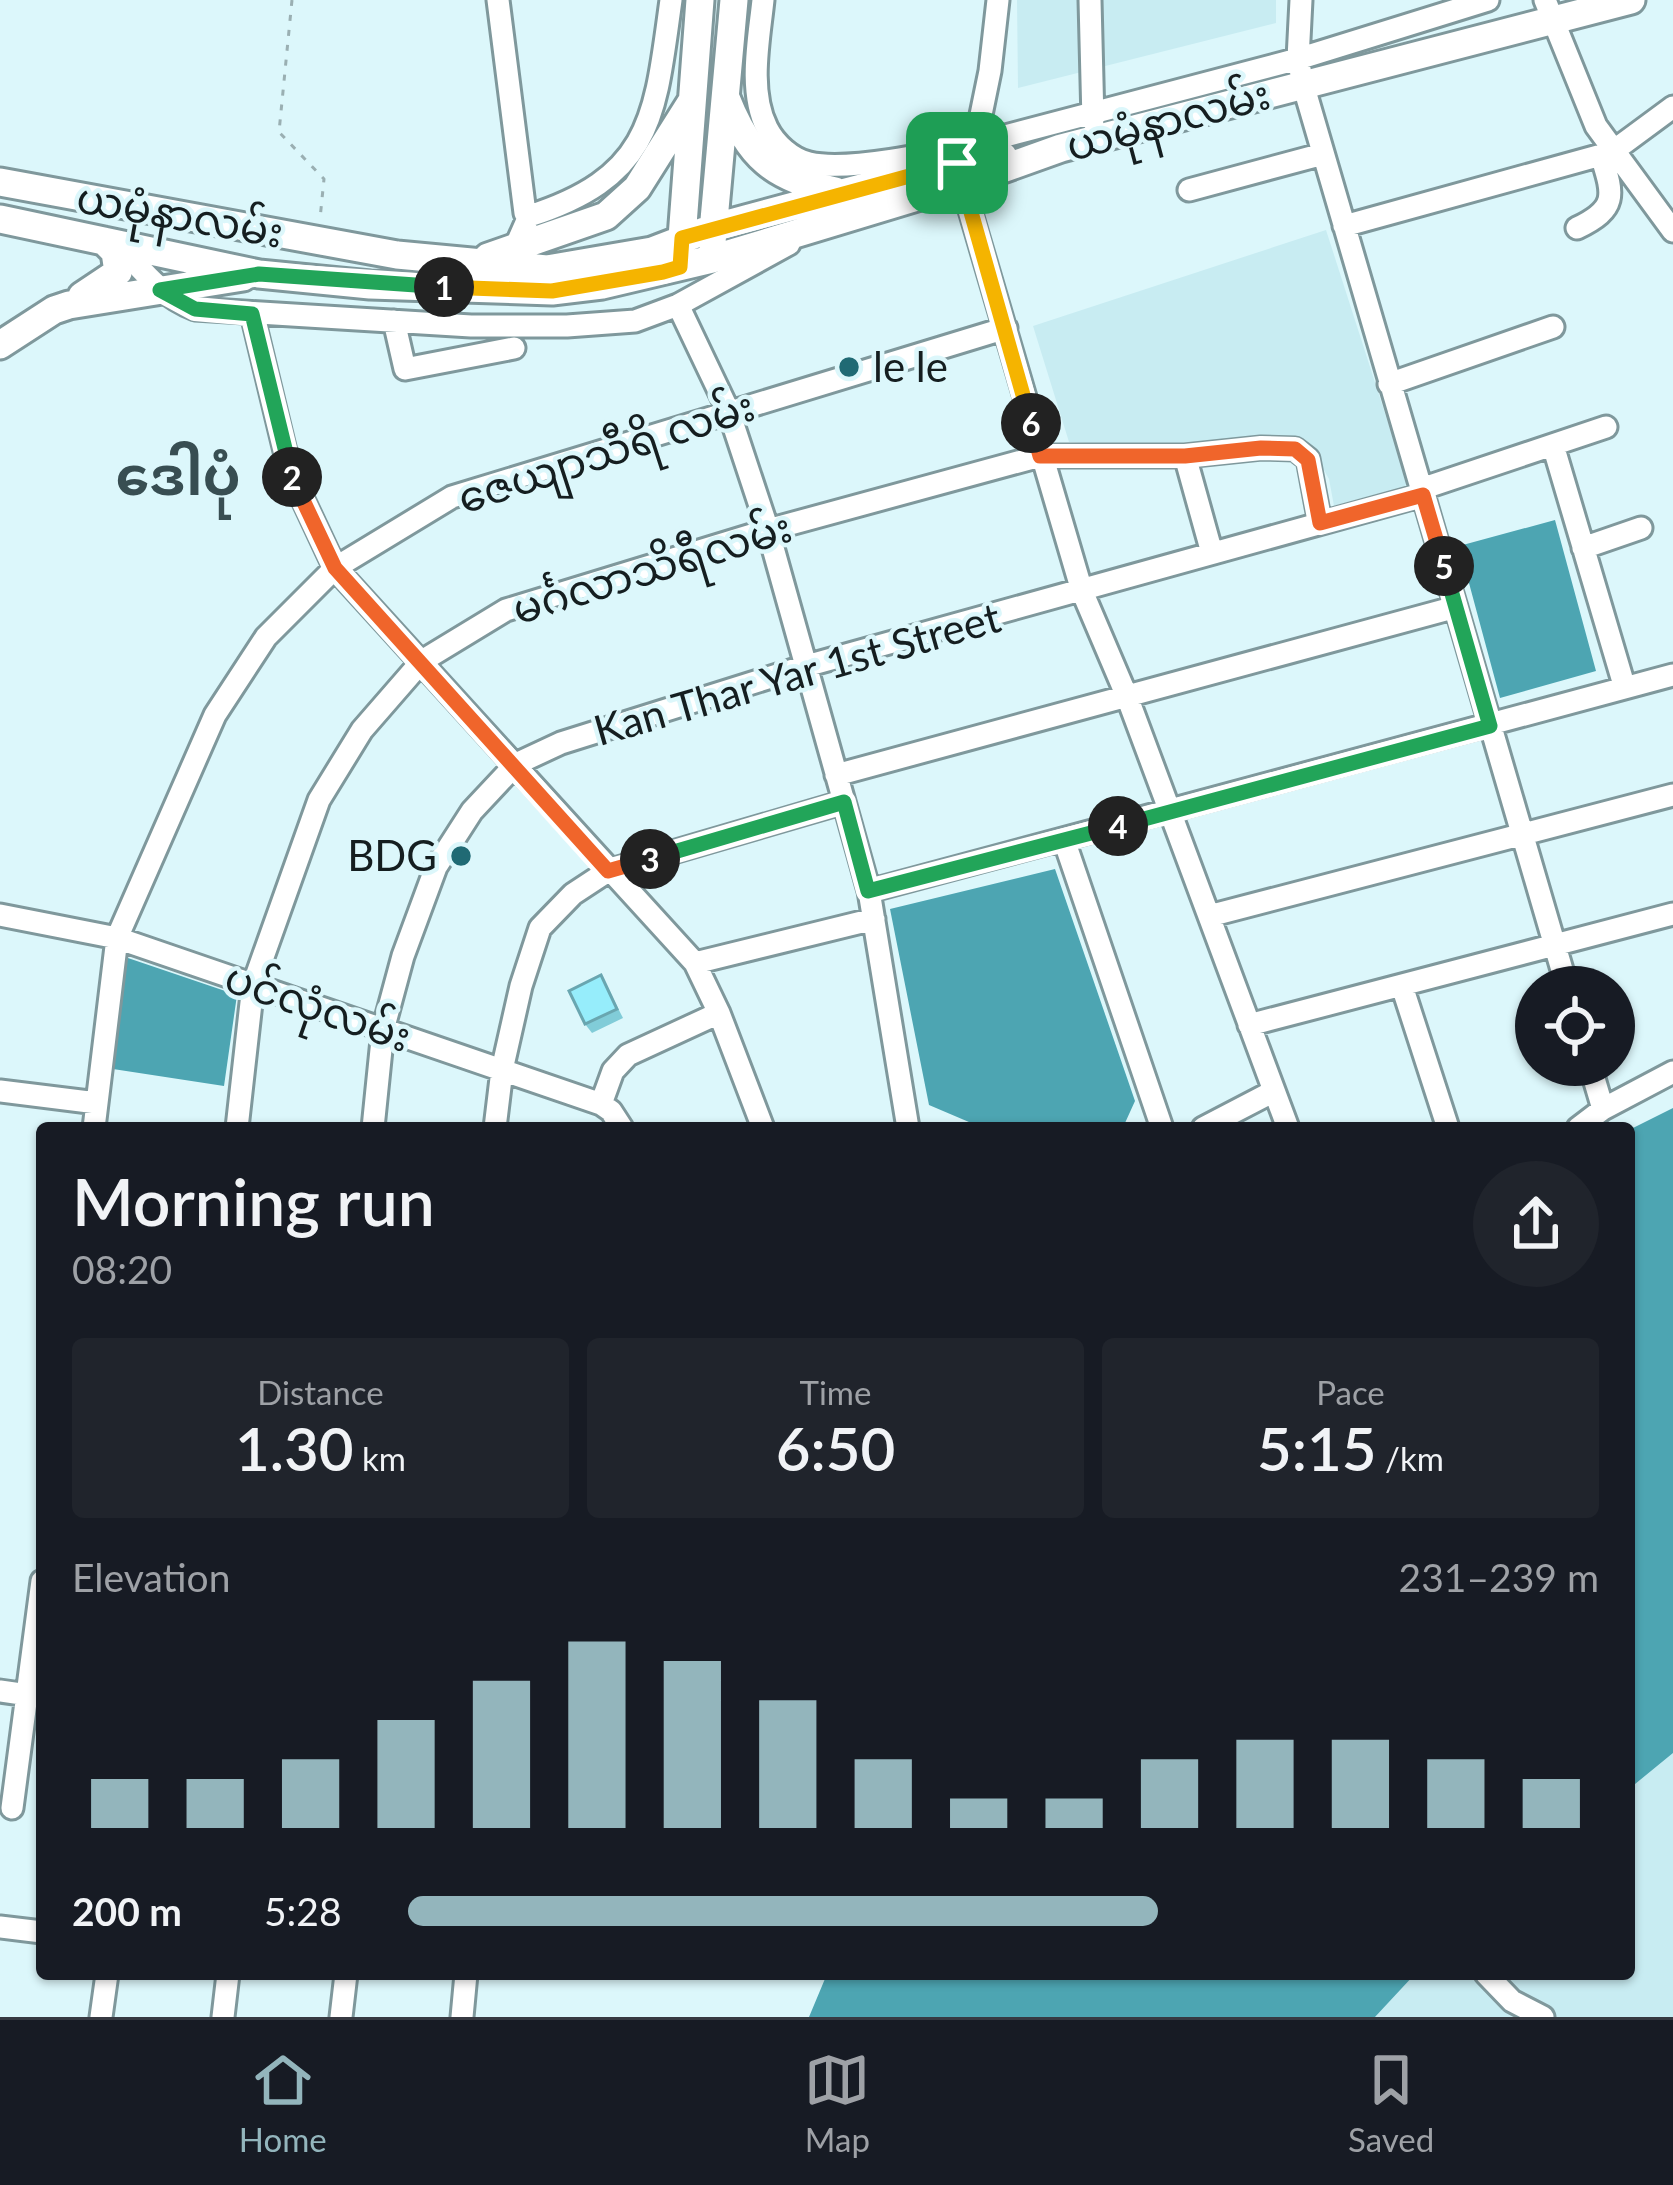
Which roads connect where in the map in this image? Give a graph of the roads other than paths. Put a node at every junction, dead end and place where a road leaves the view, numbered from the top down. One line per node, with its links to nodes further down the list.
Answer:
1 (498, 0): 23 (street)
2 (671, 0): 23 (street)
3 (700, 0): 14 (main road)
4 (734, 0): 13 (main road)
5 (764, 0): 19 (street)
6 (998, 0): 19 (street)
7 (1090, 0): 16 (street)
8 (1300, 0): 12 (street)
9 (1488, 0): 12 (street)
10 (1631, 0): 11 (main road, ယမုံနာလမ်း)
11 (1549, 10): 12 (main road, ယမုံနာလမ်း); 17 (street)
12 (1300, 71): 16 (main road, ယမုံနာလမ်း); 18 (street)
13 (724, 94): 22 (main road); 27 (main road)
14 (690, 104): 30 (main road); 32 (main road)
15 (1673, 107): 17 (street)
16 (1094, 125): 19 (street); 19 (main road, ယမုံနာလမ်း)
17 (1606, 153): 26 (street); 28 (street); 29 (street)
18 (1323, 154): 21 (street); 26 (street)
19 (962, 160): 22 (main road, ယမုံနာလမ်း); 25 (main road, ယမုံနာလမ်း); 43 (street)
20 (0, 182): 34 (main road, ယမုံနာလမ်း)
21 (1189, 190)
22 (842, 193): 27 (main road, ယမုံနာလမ်း)
23 (530, 216): 32 (street)
24 (0, 219): 31 (main road, ယမုံနာလမ်း)
25 (832, 220): 33 (main road, ယမုံနာလမ်း); 39 (street)
26 (1344, 226): 46 (street)
27 (712, 228): 30 (main road, ယမုံနာလမ်း); 33 (main road)
28 (1577, 228)
29 (1673, 230)
30 (682, 238): 34 (main road, ယမုံနာလမ်း); 35 (main road)
31 (111, 243): 36 (main road, ယမုံနာလမ်း); 37 (street); 38 (main road)
32 (514, 250): 34 (main road)
33 (712, 259): 35 (main road, ယမုံနာလမ်း)
34 (467, 263)
35 (680, 267): 36 (main road, ယမုံနာလမ်း)
36 (259, 274): 37 (main road)
37 (160, 290): 38 (main road); 40 (street)
38 (69, 305): 44 (main road)
39 (678, 305): 41 (street); 47 (street)
40 (252, 314): 41 (street); 58 (street)
41 (394, 321): 45 (street)
42 (1553, 327): 46 (street)
43 (1006, 328): 47 (street, ဇေယျာသီရိ လမ်း); 50 (street)
44 (0, 345)
45 (514, 347)
46 (1388, 384): 52 (street)
47 (729, 412): 55 (street); 58 (street, ဇေယျာသီရိ လမ်း)
48 (1606, 427): 49 (street, Kan Thar Yar 1st Street)
49 (1553, 445): 52 (street, Kan Thar Yar 1st Street); 56 (street)
50 (1040, 456): 51 (street, မင်္ဂလာသိရီလမ်း); 55 (street, မင်္ဂလာသိရီလမ်း); 59 (street)
51 (1185, 456): 53 (street, မင်္ဂလာသိရီလမ်း); 57 (street)
52 (1422, 492): 53 (street, Kan Thar Yar 1st Street); 60 (street)
53 (1320, 523): 57 (street, Kan Thar Yar 1st Street)
54 (1642, 528): 56 (street)
55 (768, 530): 61 (street, မင်္ဂလာသိရီလမ်း); 62 (street)
56 (1583, 548): 64 (street)
57 (1212, 554): 59 (street, Kan Thar Yar 1st Street)
58 (335, 568): 61 (street); 80 (street, ဇေယျာသီရိ လမ်း)
59 (1082, 592): 62 (street, Kan Thar Yar 1st Street); 65 (street)
60 (1456, 607): 65 (street); 66 (street)
61 (422, 661): 67 (street); 84 (street, မင်္ဂလာသိရီလမ်း)
62 (806, 666): 67 (street, Kan Thar Yar 1st Street); 68 (street)
63 (1673, 674): 64 (street)
64 (1624, 685): 66 (street)
65 (1128, 699): 68 (street); 71 (street)
66 (1490, 726): 71 (street); 72 (street)
67 (516, 764): 74 (street); 88 (street)
68 (836, 775): 70 (street)
69 (1673, 795): 72 (street)
70 (844, 802): 74 (street); 75 (street)
71 (1172, 812): 73 (street); 77 (street)
72 (1522, 834): 77 (street); 81 (street)
73 (1064, 840): 75 (street); 103 (street)
74 (608, 871): 82 (street); 89 (street)
75 (868, 891): 78 (street)
76 (0, 915): 80 (street, ပင်လုံလမ်း)
77 (1210, 916): 87 (street)
78 (874, 919): 82 (street); 102 (street)
79 (1671, 921): 81 (street)
80 (117, 938): 84 (street, ပင်လုံလမ်း); 94 (street, ဇေယျာသီရိ လမ်း)
81 (1555, 948): 83 (street); 85 (street)
82 (694, 963): 86 (street)
83 (1561, 966)
84 (253, 985): 88 (street, ပင်လုံလမ်း); 98 (street, မင်္ဂလာသိရီလမ်း)
85 (1402, 986): 87 (street); 106 (street)
86 (719, 1013): 96 (street); 101 (street)
87 (1249, 1025): 93 (street)
88 (383, 1030): 89 (street, ပင်လုံလမ်း); 99 (street)
89 (502, 1070): 96 (street, ပင်လုံလမ်း); 100 (street)
90 (1673, 1072): 95 (street)
91 (1596, 1086): 95 (street)
92 (0, 1091): 94 (street)
93 (1274, 1091): 104 (street); 105 (street)
94 (97, 1103): 97 (street, ဇေယျာသီရိ လမ်း)
95 (1603, 1109): 107 (street)
96 (611, 1118)
97 (95, 1122)
98 (237, 1122)
99 (374, 1122)
100 (496, 1122)
101 (761, 1122)
102 (907, 1122)
103 (1160, 1122)
104 (1214, 1122)
105 (1286, 1122)
106 (1446, 1122)
107 (1586, 1122)
108 (0, 1691): 109 (street)
109 (34, 1696): 110 (street)
110 (12, 1808)
111 (0, 1927): 112 (street)
112 (36, 1930)
113 (105, 1980): 118 (street)
114 (227, 1980): 119 (street)
115 (345, 1980): 120 (street)
116 (465, 1980): 121 (street)
117 (1492, 1980): 122 (street)
118 (101, 2017)
119 (223, 2017)
120 (341, 2017)
121 (462, 2017)
122 (1544, 2017)

